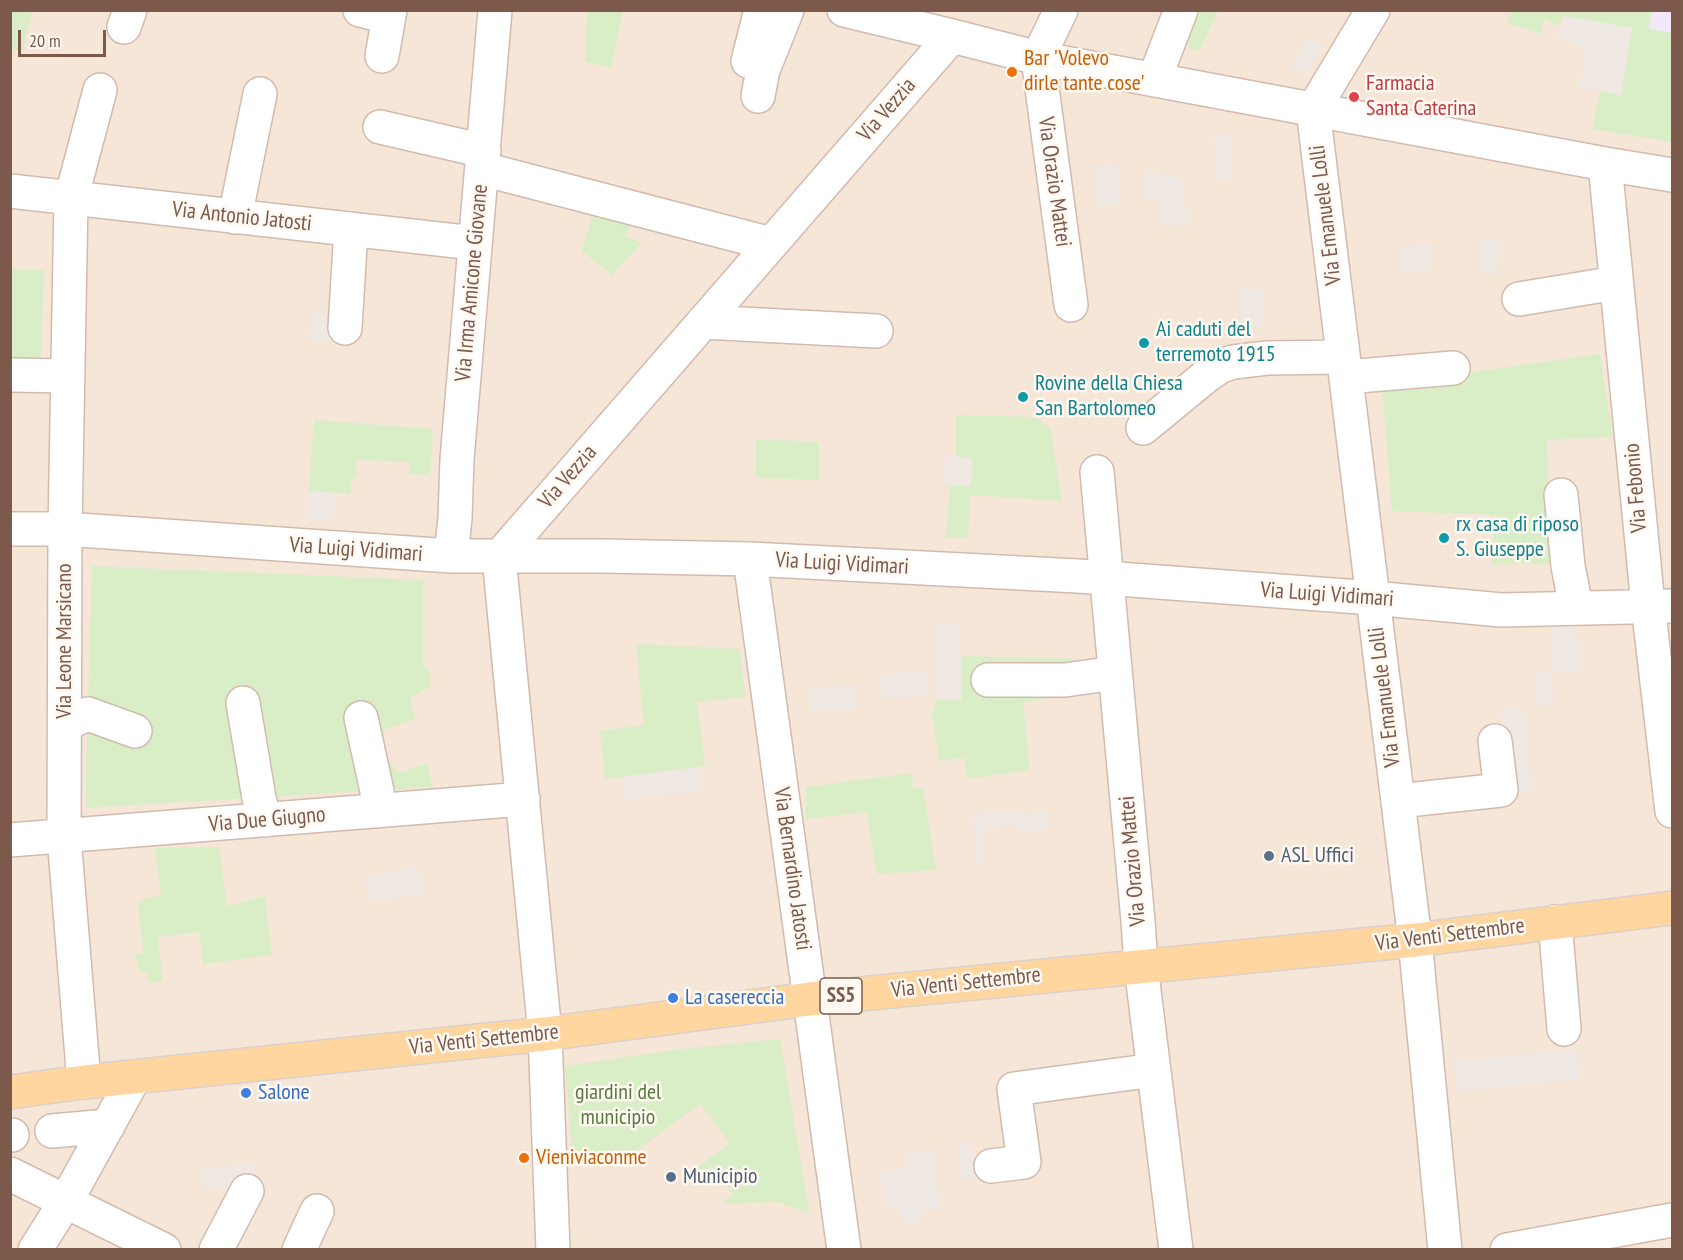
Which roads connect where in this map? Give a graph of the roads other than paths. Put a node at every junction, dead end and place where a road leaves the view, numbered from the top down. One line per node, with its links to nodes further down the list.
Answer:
1 (360, 10): 2 (street)
2 (372, 10)
3 (390, 10): 12 (street)
4 (495, 10): 19 (street, Via Irma Amicone Giovane)
5 (761, 10): 6 (street)
6 (787, 10)
7 (1061, 10): 13 (street)
8 (1181, 10): 14 (street)
9 (1373, 10): 17 (street)
10 (860, 12): 11 (street)
11 (952, 36): 13 (street); 27 (street, Via Vezzia)
12 (382, 56)
13 (1038, 58): 14 (street); 30 (street, Via Orazio Mattei)
14 (1154, 80): 17 (street)
15 (100, 90): 23 (street, Via Leone Marsicano)
16 (260, 94): 24 (street)
17 (1313, 110): 20 (street); 34 (street, Via Emanuele Lolli)
18 (380, 127): 19 (street)
19 (484, 160): 26 (street, Via Irma Amicone Giovane); 27 (street)
20 (1605, 164): 21 (street); 28 (street, Via Febonio)
21 (1672, 174)
22 (10, 191): 23 (street, Via Antonio Jatosti)
23 (71, 199): 24 (street, Via Antonio Jatosti); 37 (street, Via Leone Marsicano)
24 (235, 217): 25 (street, Via Antonio Jatosti)
25 (351, 229): 26 (street, Via Antonio Jatosti); 32 (street)
26 (474, 243): 43 (street, Via Irma Amicone Giovane)
27 (771, 244): 31 (street, Via Vezzia)
28 (1617, 283): 29 (street); 48 (street, Via Febonio)
29 (1519, 299)
30 (1071, 306)
31 (703, 322): 33 (street); 44 (street, Via Vezzia)
32 (345, 328)
33 (876, 331)
34 (1345, 367): 35 (street); 38 (street); 47 (street, Via Emanuele Lolli)
35 (1454, 368)
36 (10, 375): 37 (street)
37 (68, 376): 42 (street, Via Leone Marsicano)
38 (1143, 428)
39 (1097, 472): 46 (street, Via Orazio Mattei)
40 (1561, 495): 49 (street)
41 (10, 529): 42 (street, Via Luigi Vidimari)
42 (65, 529): 43 (street, Via Luigi Vidimari); 54 (street, Via Leone Marsicano)
43 (451, 556): 44 (street, Via Luigi Vidimari)
44 (499, 557): 45 (street, Via Luigi Vidimari); 57 (street)
45 (750, 559): 46 (street, Via Luigi Vidimari); 69 (street, Via Bernardino Jatosti)
46 (1106, 578): 47 (street, Via Luigi Vidimari); 50 (street, Via Orazio Mattei)
47 (1373, 598): 49 (street, Via Luigi Vidimari); 59 (street, Via Emanuele Lolli)
48 (1660, 606): 49 (street, Via Luigi Vidimari); 61 (street, Via Febonio)
49 (1576, 608)
50 (1115, 673): 51 (street); 68 (street, Via Orazio Mattei)
51 (988, 680)
52 (243, 703): 62 (street)
53 (361, 718): 60 (street)
54 (65, 724): 55 (street); 63 (street, Via Leone Marsicano)
55 (135, 731)
56 (1495, 741): 59 (street)
57 (523, 799): 60 (street, Via Due Giugno); 71 (street)
58 (1496, 801): 59 (street)
59 (1399, 805): 67 (street, Via Emanuele Lolli)
60 (377, 811): 62 (street, Via Due Giugno)
61 (1672, 811)
62 (266, 820): 63 (street, Via Due Giugno)
63 (64, 837): 64 (street, Via Due Giugno); 74 (street, Via Leone Marsicano)
64 (10, 840)
65 (1672, 908): 66 (main road, Via Venti Settembre / SS5)
66 (1555, 922): 67 (main road, Via Venti Settembre / SS5); 70 (street)
67 (1415, 940): 68 (main road, Via Venti Settembre / SS5); 91 (street, Via Emanuele Lolli)
68 (1141, 966): 69 (main road, Via Venti Settembre / SS5); 72 (street, Via Orazio Mattei)
69 (809, 999): 71 (main road, Via Venti Settembre / SS5); 89 (street, Via Bernardino Jatosti)
70 (1564, 1029)
71 (545, 1034): 73 (main road, Via Venti Settembre / SS5); 88 (street)
72 (1154, 1071): 78 (street); 90 (street, Via Orazio Mattei)
73 (135, 1077): 74 (main road, Via Venti Settembre / SS5); 76 (street)
74 (84, 1082): 75 (main road, Via Venti Settembre / SS5)
75 (10, 1092)
76 (108, 1126): 77 (street); 81 (street)
77 (52, 1131)
78 (991, 1166)
79 (10, 1174): 81 (street)
80 (247, 1191): 86 (street)
81 (66, 1201): 84 (street); 85 (street)
82 (317, 1211): 87 (street)
83 (1672, 1220): 92 (street)
84 (35, 1250)
85 (164, 1250)
86 (216, 1250)
87 (299, 1250)
88 (553, 1250)
89 (844, 1250)
90 (1176, 1250)
91 (1445, 1250)
92 (1507, 1250)

